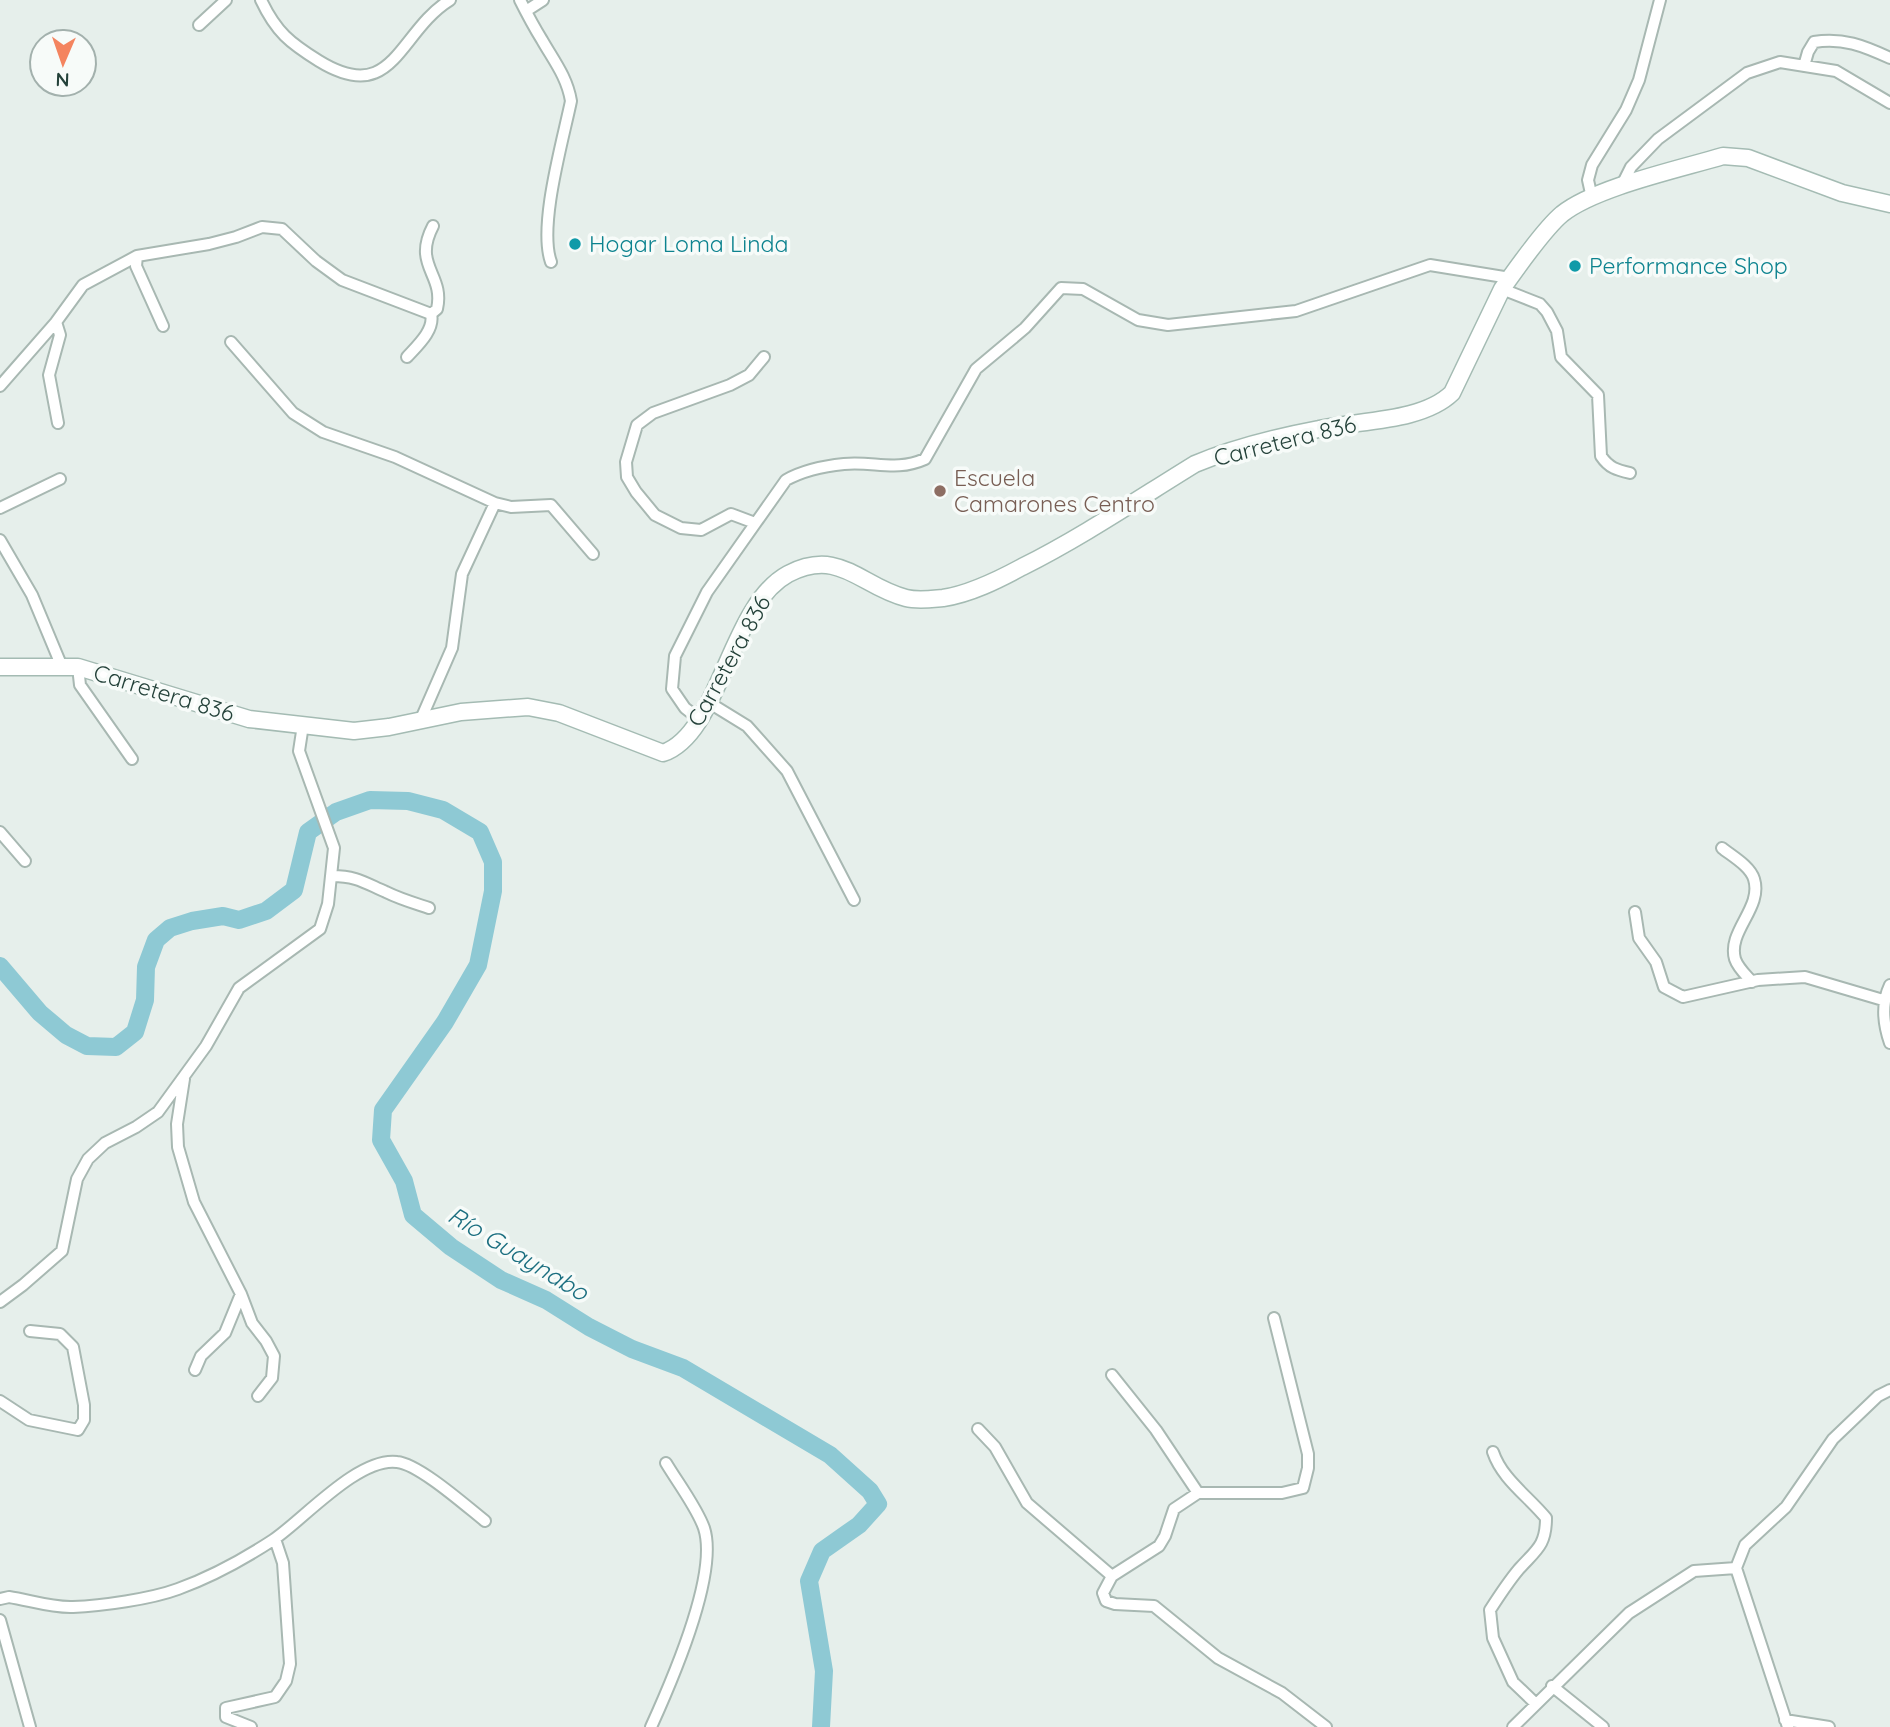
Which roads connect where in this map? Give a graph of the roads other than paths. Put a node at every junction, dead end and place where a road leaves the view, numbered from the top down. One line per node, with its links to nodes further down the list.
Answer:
1 (226, 0): 7 (street)
2 (261, 0): 3 (street)
3 (450, 0)
4 (543, 0): 6 (street)
5 (1660, 0): 12 (street)
6 (523, 5): 16 (street)
7 (199, 25)
8 (1890, 58): 9 (street)
9 (1804, 66): 10 (street); 11 (street)
10 (1890, 103)
11 (1621, 187): 12 (street, Carretera 836); 13 (street, Carretera 836)
12 (1592, 198): 17 (street, Carretera 836)
13 (1890, 204)
14 (433, 226): 18 (street)
15 (136, 256): 18 (street); 19 (street); 20 (street)
16 (551, 262)
17 (1506, 283): 26 (street); 30 (street); 35 (street, Carretera 836)
18 (431, 314): 23 (street)
19 (56, 322): 24 (street); 25 (street)
20 (163, 326)
21 (231, 342): 28 (street)
22 (764, 356): 30 (street)
23 (407, 357)
24 (0, 386)
25 (58, 424)
26 (1630, 473)
27 (61, 478): 29 (street)
28 (495, 503): 32 (street); 36 (street)
29 (0, 508)
30 (755, 523): 37 (street)
31 (0, 541): 34 (street)
32 (593, 554)
33 (0, 667): 34 (street, Carretera 836)
34 (70, 667): 38 (street, Carretera 836); 39 (street)
35 (708, 702): 37 (street, Carretera 836); 44 (street)
36 (421, 719): 37 (street, Carretera 836); 38 (street, Carretera 836)
37 (699, 719)
38 (303, 725): 43 (street)
39 (132, 759)
40 (0, 832): 42 (street)
41 (1722, 848): 47 (street)
42 (25, 861)
43 (332, 876): 45 (street); 51 (street)
44 (854, 900)
45 (429, 908)
46 (1635, 912): 47 (street)
47 (1752, 982): 49 (street)
48 (1890, 985): 49 (street)
49 (1883, 1000): 50 (street)
50 (1890, 1043)
51 (185, 1076): 52 (street); 53 (street)
52 (241, 1294): 56 (street); 59 (street)
53 (0, 1302)
54 (1274, 1318): 64 (street)
55 (30, 1331): 60 (street)
56 (195, 1370)
57 (1112, 1375): 64 (street)
58 (1890, 1390): 67 (street)
59 (258, 1396)
60 (0, 1401)
61 (978, 1429): 68 (street)
62 (1493, 1452): 72 (street)
63 (666, 1464): 76 (street)
64 (1198, 1493): 68 (street)
65 (485, 1521): 66 (street)
66 (275, 1539): 69 (street); 75 (street)
67 (1736, 1568): 71 (street); 73 (street)
68 (1112, 1576): 77 (street)
69 (0, 1599)
70 (0, 1620): 74 (street)
71 (1552, 1686): 72 (street); 79 (street)
72 (1536, 1703): 78 (street)
73 (1787, 1723): 80 (street)
74 (30, 1727)
75 (251, 1727)
76 (651, 1727)
77 (1326, 1727)
78 (1513, 1727)
79 (1602, 1727)
80 (1829, 1727)

